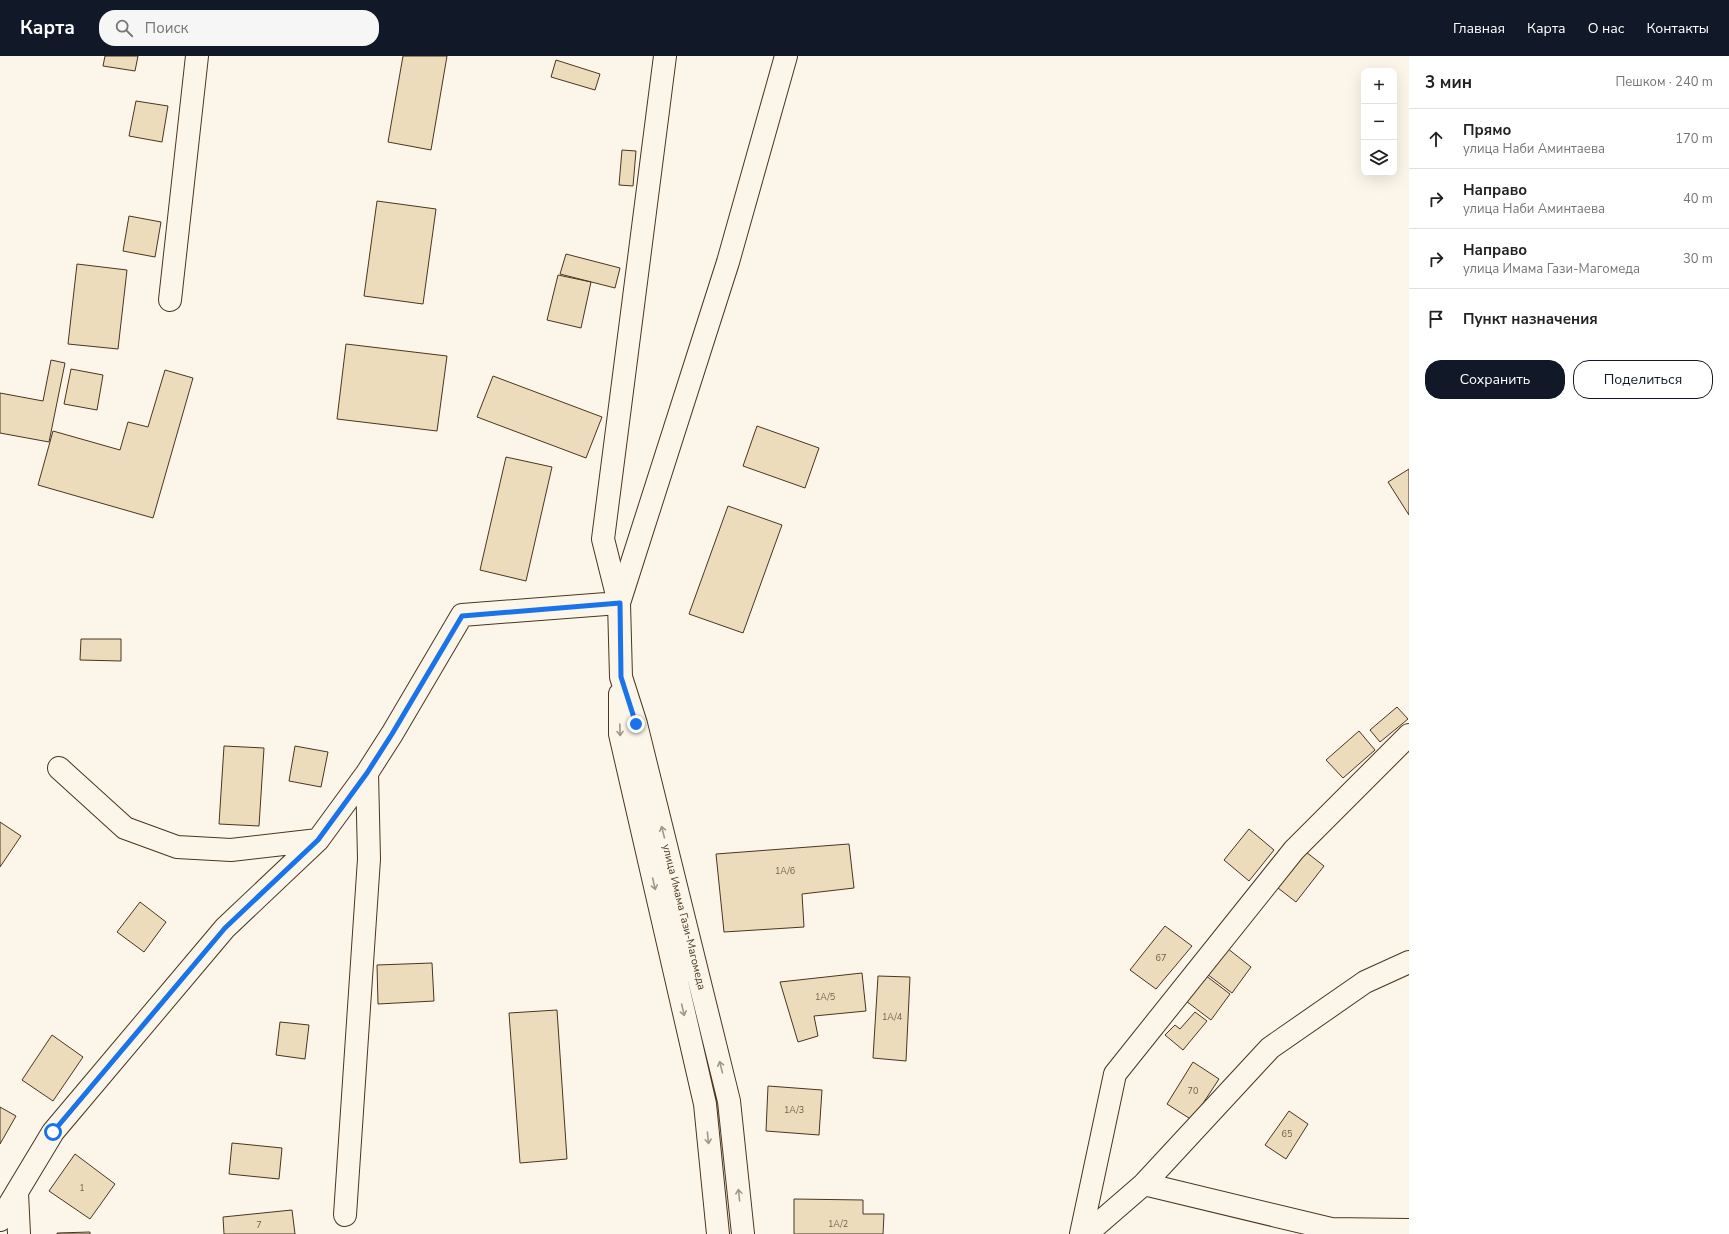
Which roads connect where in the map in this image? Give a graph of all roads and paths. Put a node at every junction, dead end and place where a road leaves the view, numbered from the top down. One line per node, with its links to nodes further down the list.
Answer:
1 (198, 56): 4 (street)
2 (665, 56): 5 (street)
3 (786, 56): 5 (street)
4 (170, 300)
5 (620, 603): 6 (street, улица Имама Гази-Магомеда); 9 (street)
6 (621, 677): 18 (street, one-way to 18); 19 (street, улица Имама Гази-Магомеда, one-way to 6)
7 (1409, 735): 20 (street)
8 (59, 768): 10 (street)
9 (367, 773): 10 (street); 14 (street)
10 (318, 840): 13 (street)
11 (1409, 962): 12 (street)
12 (1144, 1184): 16 (street); 21 (street)
13 (17, 1192): 15 (street); 17 (street)
14 (345, 1215)
15 (0, 1220)
16 (1409, 1230)
17 (19, 1234)
18 (718, 1234)
19 (743, 1234)
20 (1082, 1234)
21 (1091, 1234)

